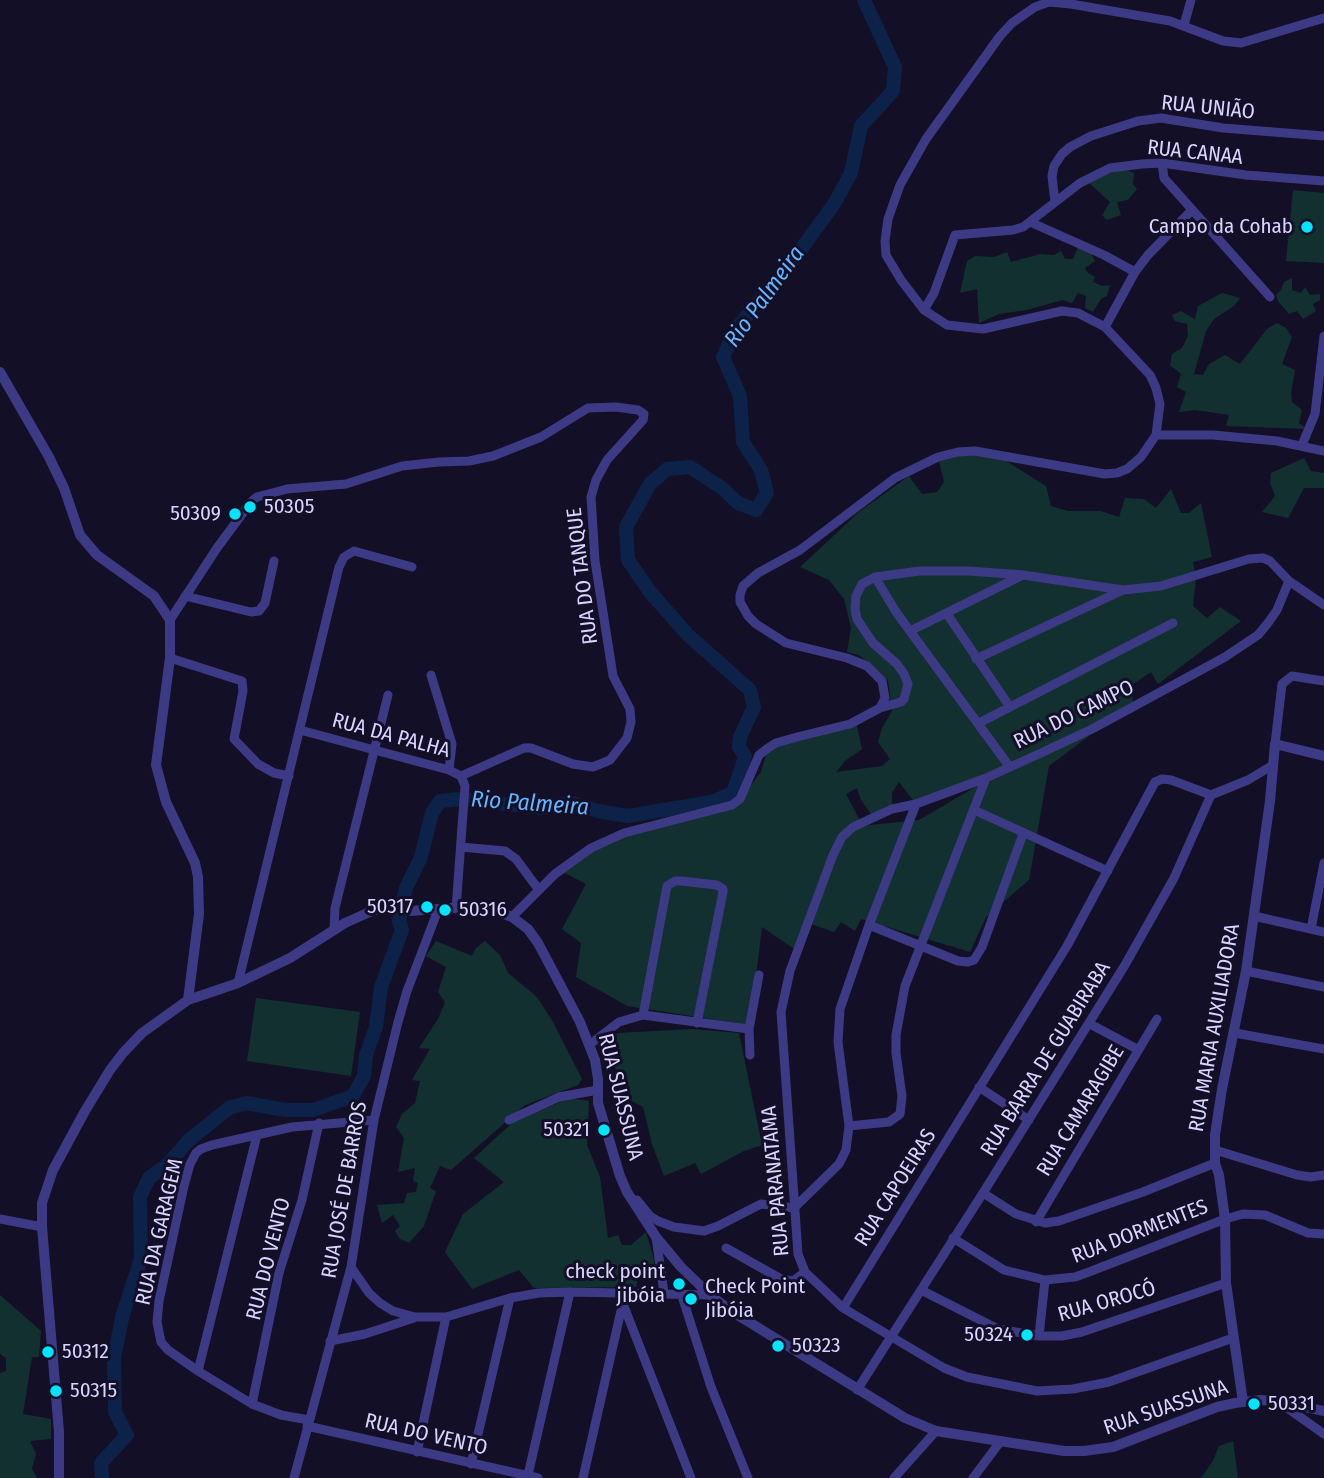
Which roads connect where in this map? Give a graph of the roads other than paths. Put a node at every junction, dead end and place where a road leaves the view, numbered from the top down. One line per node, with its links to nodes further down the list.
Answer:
1 (1191, 0): 3 (street)
2 (1324, 18): 3 (street)
3 (1184, 25): 12 (street)
4 (1324, 136): 7 (street, RUA UNIÃO)
5 (1161, 163): 6 (street, RUA CANAA); 7 (street, RUA CANAA); 8 (street)
6 (1324, 181)
7 (1055, 202): 9 (street, RUA CANAA)
8 (1192, 210): 10 (street); 11 (street)
9 (1030, 222): 10 (street); 12 (street, RUA CANAA)
10 (1135, 272): 13 (street)
11 (1270, 297)
12 (924, 310): 13 (street)
13 (1105, 327): 16 (street)
14 (1324, 336): 17 (street)
15 (0, 372): 28 (street)
16 (1156, 435): 17 (street); 37 (street)
17 (1303, 445): 18 (street)
18 (1324, 450)
19 (274, 561): 25 (street)
20 (412, 566): 39 (street)
21 (1023, 575): 22 (street); 24 (street); 27 (street)
22 (875, 576): 30 (street); 37 (street)
23 (1289, 581): 24 (street); 26 (street); 44 (street, RUA DO CAMPO)
24 (1123, 590): 32 (street)
25 (185, 596): 28 (street, RUA DO TANQUE); 48 (street, RUA DO TANQUE)
26 (1324, 606)
27 (947, 614): 30 (street); 32 (street)
28 (170, 620): 31 (street)
29 (1173, 623): 36 (street, RUA DO CAMPO)
30 (912, 630): 38 (street)
31 (170, 658): 46 (street); 71 (street)
32 (976, 659): 36 (street)
33 (431, 675): 45 (street)
34 (1324, 681): 40 (street)
35 (388, 695): 41 (street)
36 (1010, 707): 38 (street, RUA DO CAMPO)
37 (880, 708): 57 (street)
38 (979, 723): 44 (street)
39 (300, 730): 41 (street, RUA DA PALHA); 46 (street)
40 (1275, 744): 42 (street); 43 (street, RUA MARIA AUXILIADORA)
41 (373, 749): 45 (street, RUA DA PALHA); 63 (street)
42 (1324, 756)
43 (1273, 765): 49 (street); 60 (street, RUA MARIA AUXILIADORA)
44 (1009, 766): 47 (street, RUA DO CAMPO)
45 (449, 770): 48 (street, RUA DA PALHA)
46 (289, 776): 69 (street)
47 (986, 778): 50 (street, RUA DO CAMPO); 51 (street)
48 (463, 781): 54 (street)
49 (1211, 795): 56 (street, RUA CAPOEIRAS); 75 (street, RUA BARRA DE GUABIRABA)
50 (916, 804): 53 (street, RUA DO CAMPO); 62 (street)
51 (974, 810): 52 (street); 66 (street)
52 (1023, 834): 56 (street); 66 (street)
53 (842, 837): 95 (street, RUA PARANATAMA)
54 (461, 847): 57 (street); 58 (street)
55 (1324, 863): 64 (street)
56 (1108, 871): 82 (street, RUA CAPOEIRAS)
57 (539, 890): 61 (street)
58 (456, 909): 59 (street, RUA SUASSUNA); 61 (street, RUA SUASSUNA)
59 (438, 910): 63 (street, RUA SUASSUNA); 84 (street, RUA JOSÉ DE BARROS)
60 (1254, 916): 64 (street); 67 (street, RUA MARIA AUXILIADORA)
61 (512, 918): 78 (street, RUA SUASSUNA)
62 (869, 925): 66 (street); 88 (street)
63 (334, 929): 69 (street, RUA SUASSUNA)
64 (1311, 929): 65 (street)
65 (1324, 932)
66 (920, 945): 88 (street)
67 (1246, 971): 70 (street); 77 (street, RUA MARIA AUXILIADORA)
68 (759, 975): 76 (street)
69 (238, 983): 71 (street, RUA SUASSUNA)
70 (1324, 988)
71 (188, 1000): 99 (street, RUA SUASSUNA)
72 (643, 1015): 74 (street); 74 (street); 78 (street)
73 (1157, 1019): 79 (street, RUA CAMARAGIBE)
74 (697, 1023): 76 (street)
75 (1090, 1024): 79 (street); 86 (street, RUA BARRA DE GUABIRABA)
76 (749, 1029): 81 (street)
77 (1235, 1033): 80 (street); 90 (street, RUA MARIA AUXILIADORA)
78 (589, 1045): 83 (street, RUA SUASSUNA)
79 (1138, 1049): 98 (street, RUA CAMARAGIBE)
80 (1324, 1049)
81 (750, 1055)
82 (979, 1087): 86 (street); 116 (street, RUA CAPOEIRAS)
83 (598, 1090): 85 (street); 93 (street, RUA SUASSUNA)
84 (374, 1120): 87 (street, RUA DA GARAGEM); 104 (street, RUA JOSÉ DE BARROS)
85 (509, 1120)
86 (1029, 1120): 94 (street, RUA BARRA DE GUABIRABA)
87 (319, 1124): 89 (street, RUA DA GARAGEM); 127 (street, RUA DO VENTO)
88 (849, 1126): 95 (street)
89 (257, 1135): 123 (street, RUA DO VENTO); 123 (street, RUA DA GARAGEM)
90 (1215, 1150): 91 (street, RUA MARIA AUXILIADORA); 92 (street)
91 (1215, 1163): 97 (street, RUA MARIA AUXILIADORA); 98 (street)
92 (1324, 1175)
93 (620, 1176): 95 (street); 101 (street, RUA SUASSUNA)
94 (983, 1193): 98 (street); 102 (street, RUA BARRA DE GUABIRABA)
95 (794, 1209): 105 (street, RUA PARANATAMA)
96 (0, 1219): 99 (street)
97 (1225, 1219): 100 (street, RUA DORMENTES); 106 (street, RUA DORMENTES); 107 (street, RUA MARIA AUXILIADORA)
98 (1036, 1222)
99 (42, 1227): 136 (street, RUA SUASSUNA)
100 (1324, 1234)
101 (656, 1237): 111 (street); 113 (street, RUA SUASSUNA)
102 (953, 1238): 106 (street, RUA DORMENTES); 108 (street, RUA BARRA DE GUABIRABA)
103 (726, 1248): 105 (street)
104 (351, 1267): 117 (street); 122 (street, RUA JOSÉ DE BARROS)
105 (805, 1272): 116 (street, RUA PARANATAMA)
106 (1045, 1280): 119 (street)
107 (1226, 1283): 119 (street, RUA OROCÓ); 121 (street, RUA MARIA AUXILIADORA)
108 (921, 1290): 119 (street, RUA OROCÓ); 120 (street, RUA BARRA DE GUABIRABA)
109 (570, 1292): 110 (street); 114 (street); 135 (street)
110 (625, 1293): 111 (street); 115 (street)
111 (664, 1293): 112 (street)
112 (682, 1296): 113 (street); 141 (street)
113 (710, 1296): 124 (street, RUA SUASSUNA)
114 (510, 1298): 118 (street); 134 (street)
115 (624, 1304): 139 (street); 140 (street)
116 (844, 1308): 120 (street, RUA PARANATAMA)
117 (415, 1318): 118 (street); 122 (street)
118 (446, 1318): 133 (street, RUA DO VENTO)
119 (1039, 1336)
120 (890, 1337): 121 (street, RUA PARANATAMA); 124 (street, RUA BARRA DE GUABIRABA)
121 (1233, 1338): 126 (street, RUA MARIA AUXILIADORA)
122 (330, 1341): 129 (street, RUA JOSÉ DE BARROS)
123 (198, 1371): 127 (street)
124 (857, 1390): 130 (street, RUA SUASSUNA)
125 (1278, 1401): 126 (street, RUA SUASSUNA); 128 (street, RUA SUASSUNA); 131 (street)
126 (1243, 1402): 132 (street, RUA SUASSUNA)
127 (252, 1404): 129 (street)
128 (1324, 1411)
129 (308, 1423): 133 (street, RUA DO VENTO); 137 (street, RUA JOSÉ DE BARROS)
130 (936, 1431): 132 (street, RUA SUASSUNA); 142 (street)
131 (1324, 1434)
132 (1000, 1442): 143 (street)
133 (416, 1452): 134 (street, RUA DO VENTO)
134 (471, 1464): 135 (street, RUA DO VENTO)
135 (528, 1475): 138 (street, RUA DO VENTO)
136 (59, 1478)
137 (295, 1478)
138 (538, 1478)
139 (583, 1478)
140 (691, 1478)
141 (748, 1478)
142 (894, 1478)
143 (973, 1478)

